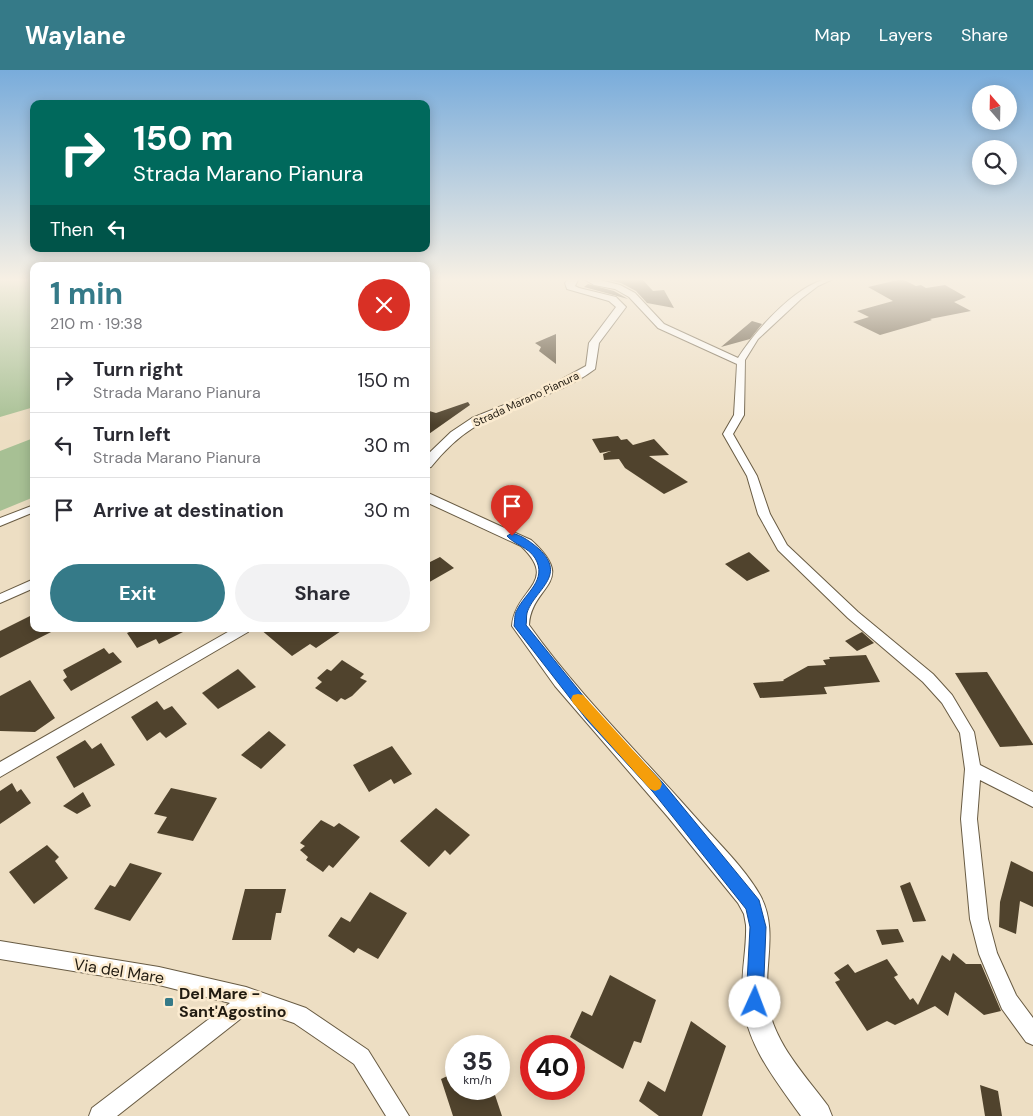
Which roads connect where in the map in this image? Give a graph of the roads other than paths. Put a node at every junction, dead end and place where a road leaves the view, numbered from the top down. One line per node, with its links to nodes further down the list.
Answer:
1 (606, 327): 5 (street, Strada Marano Pianura)
2 (663, 327): 4 (street)
3 (766, 327): 4 (street)
4 (741, 362): 14 (street)
5 (430, 459)
6 (430, 498): 22 (street)
7 (30, 500): 9 (street)
8 (30, 510): 10 (street)
9 (0, 513)
10 (0, 522)
11 (30, 585): 12 (street)
12 (0, 599)
13 (238, 632): 15 (street)
14 (973, 769): 16 (street); 19 (street)
15 (0, 770)
16 (1033, 800)
17 (0, 950): 18 (street, Via del Mare)
18 (250, 999): 20 (street, Via del Mare); 21 (street)
19 (1033, 1035)
20 (396, 1114)
21 (100, 1116)
22 (818, 1116)

